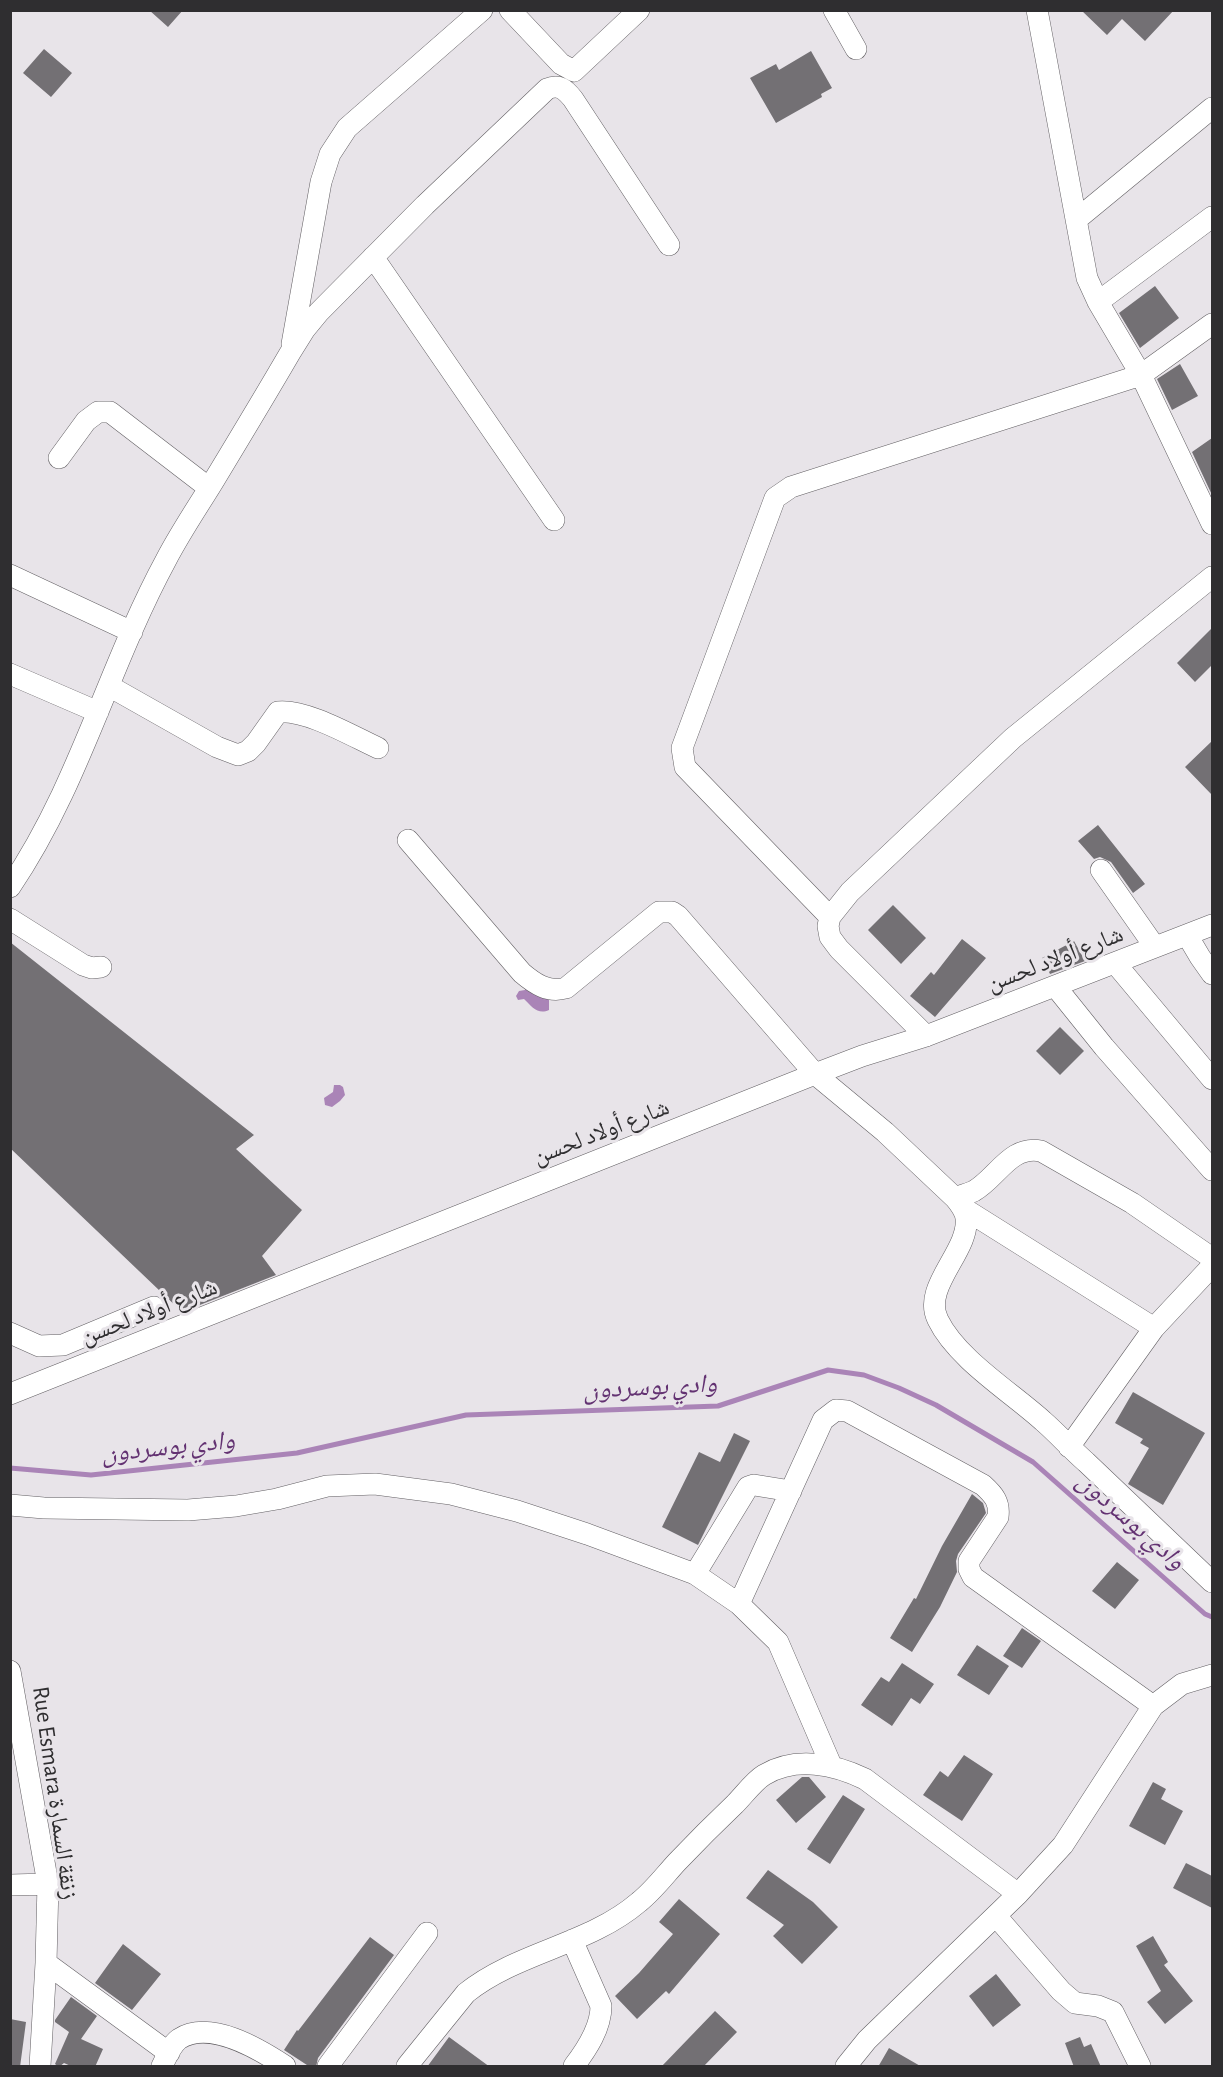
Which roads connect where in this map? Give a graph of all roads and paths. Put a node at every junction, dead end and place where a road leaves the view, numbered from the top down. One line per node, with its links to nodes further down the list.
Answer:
1 (482, 10): 14 (street)
2 (510, 10): 3 (street)
3 (639, 10)
4 (834, 10): 6 (street)
5 (1040, 12): 9 (street)
6 (856, 49)
7 (1212, 108): 9 (street)
8 (1212, 217): 12 (street)
9 (1076, 220): 12 (street)
10 (669, 245): 11 (street)
11 (373, 257): 14 (street); 18 (street)
12 (1098, 302): 15 (street)
13 (1212, 324): 15 (street)
14 (290, 354): 17 (street)
15 (1141, 375): 19 (street); 30 (street)
16 (59, 458): 17 (street)
17 (209, 488): 22 (street)
18 (554, 520)
19 (1212, 524)
20 (10, 575): 22 (street)
21 (1212, 577): 30 (street)
22 (132, 632): 24 (street)
23 (10, 674): 25 (street)
24 (109, 686): 25 (street); 26 (street)
25 (98, 712): 29 (street)
26 (378, 748)
27 (408, 840): 40 (street)
28 (1101, 870): 34 (street)
29 (10, 887)
30 (830, 917): 39 (street)
31 (10, 919): 36 (street)
32 (1212, 925): 33 (street, شارع أولاد لحسن)
33 (1187, 935): 34 (street, شارع أولاد لحسن); 37 (street)
34 (1155, 947): 35 (street, شارع أولاد لحسن)
35 (1115, 963): 38 (street, شارع أولاد لحسن); 41 (street)
36 (101, 967)
37 (1212, 974)
38 (1055, 986): 39 (street, شارع أولاد لحسن); 42 (street)
39 (926, 1036): 40 (street, شارع أولاد لحسن)
40 (815, 1074): 43 (street); 49 (street, شارع أولاد لحسن)
41 (1212, 1079)
42 (1212, 1170)
43 (959, 1203): 44 (street); 47 (street); 50 (street)
44 (1212, 1258)
45 (1212, 1266): 47 (street)
46 (154, 1307): 48 (street)
47 (1154, 1328): 50 (street)
48 (10, 1333)
49 (10, 1394)
50 (1069, 1446): 54 (street)
51 (791, 1491): 53 (street); 55 (street); 58 (street)
52 (10, 1505): 53 (street)
53 (694, 1574): 55 (street)
54 (1212, 1582)
55 (739, 1604): 60 (street)
56 (10, 1671): 59 (street, Rue Esmara زنقة السمارة)
57 (1212, 1675): 58 (street)
58 (1153, 1706): 63 (street)
59 (15, 1721): 61 (street, Rue Esmara زنقة السمارة)
60 (831, 1766): 63 (street); 66 (street)
61 (48, 1884): 62 (street); 67 (street, Rue Esmara زنقة السمارة)
62 (10, 1885)
63 (1018, 1894): 64 (street)
64 (996, 1916): 74 (street); 75 (street)
65 (427, 1933): 71 (street)
66 (572, 1940): 72 (street); 73 (street)
67 (46, 1964): 68 (street); 69 (street, Rue Esmara زنقة السمارة)
68 (165, 2060): 70 (street)
69 (45, 2065)
70 (285, 2067)
71 (328, 2067)
72 (407, 2067)
73 (574, 2067)
74 (846, 2067)
75 (1140, 2067)

